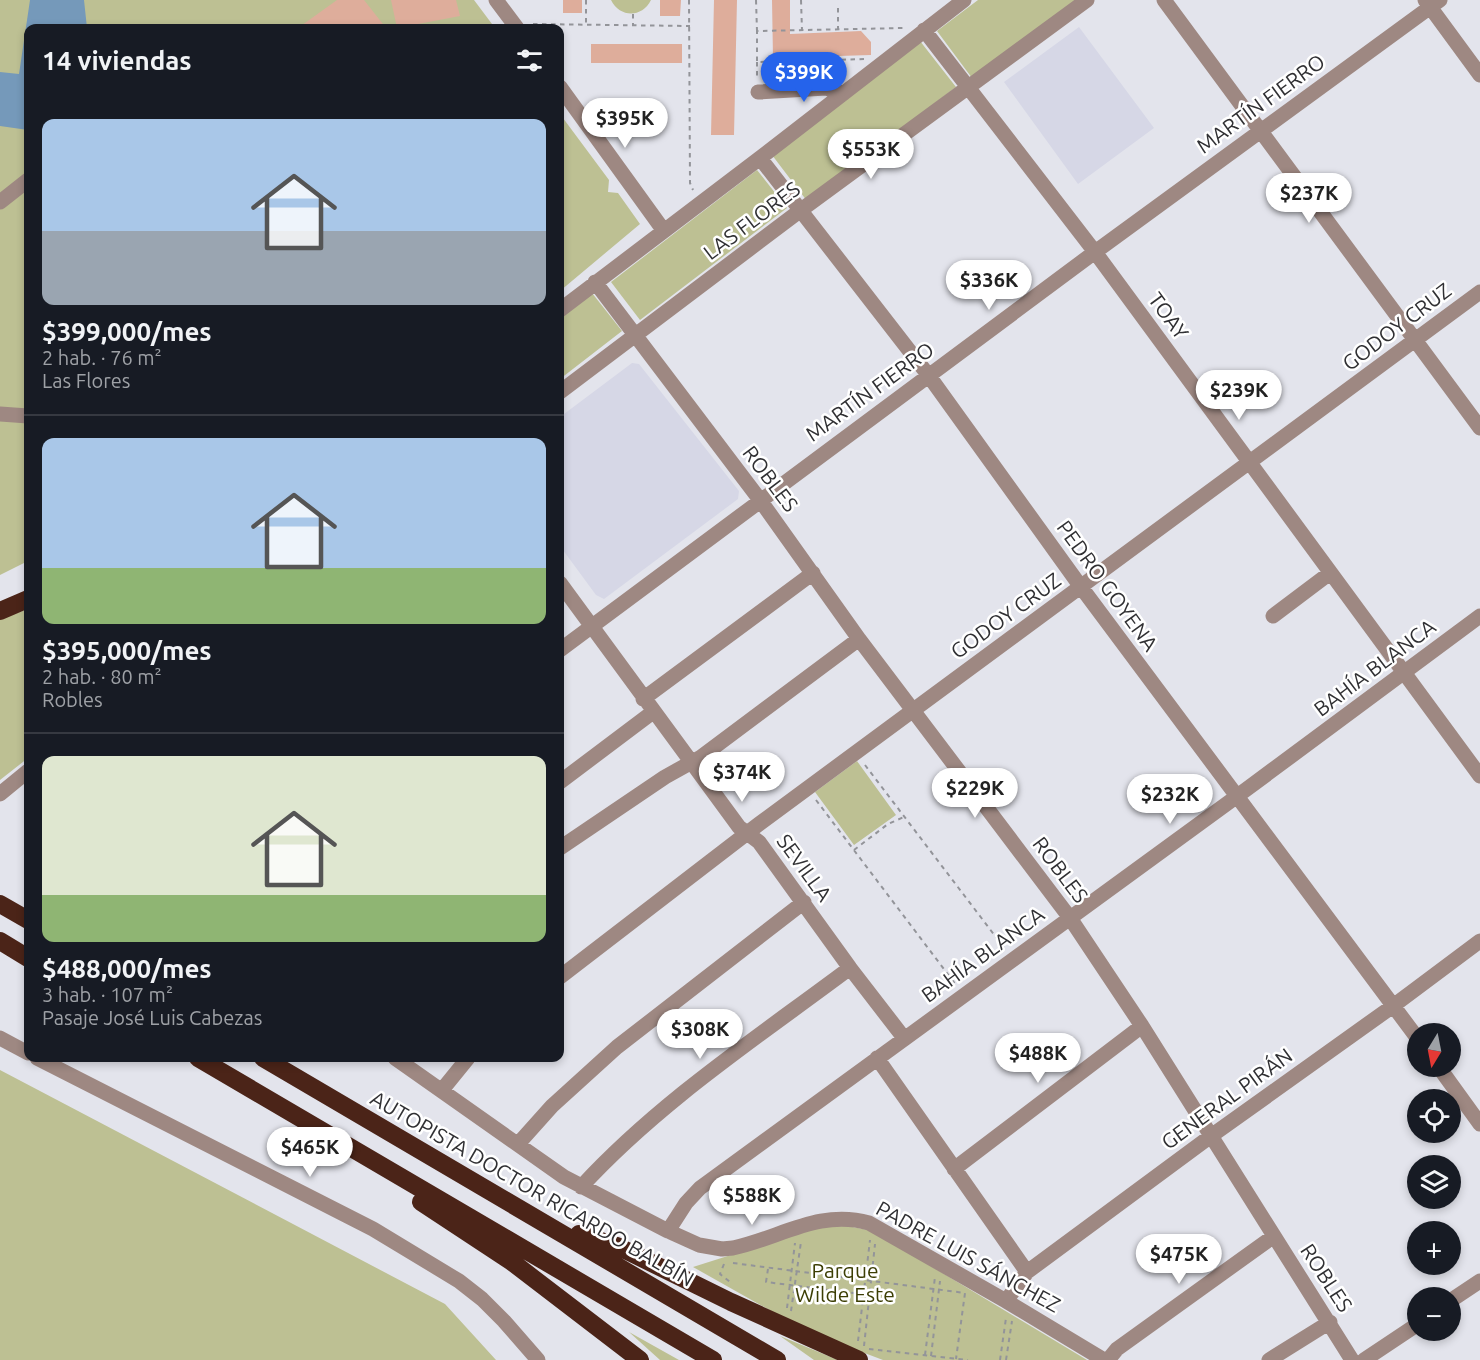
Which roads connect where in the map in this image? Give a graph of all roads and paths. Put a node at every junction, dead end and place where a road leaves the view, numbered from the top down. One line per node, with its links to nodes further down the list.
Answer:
1 (496, 0): 12 (street)
2 (586, 0): 14 (path)
3 (690, 0): 16 (path)
4 (756, 0): 21 (path)
5 (801, 0): 19 (path)
6 (964, 0): 20 (street)
7 (1087, 0): 25 (street, LAS FLORES)
8 (1164, 0): 29 (street)
9 (1431, 2): 24 (street); 29 (street, MARTÍN FIERRO)
10 (838, 8): 18 (path)
11 (633, 14): 15 (path)
12 (514, 24)
13 (564, 25): 14 (path)
14 (586, 25): 15 (path)
15 (633, 26): 16 (path)
16 (690, 26): 33 (path)
17 (901, 28): 18 (path); 20 (path); 22 (path)
18 (838, 29): 19 (path)
19 (802, 30): 21 (path)
20 (924, 30): 25 (street, TOAY); 28 (street)
21 (757, 31): 23 (path)
22 (894, 36)
23 (871, 59)
24 (1480, 75)
25 (969, 88): 34 (street, LAS FLORES); 36 (street, TOAY)
26 (758, 92): 28 (street)
27 (564, 93): 35 (street)
28 (843, 94): 30 (street)
29 (1261, 129): 36 (street, MARTÍN FIERRO); 41 (street)
30 (760, 158): 33 (street); 34 (street, PEDRO GOYENA)
31 (24, 183): 32 (street)
32 (0, 202)
33 (701, 203): 35 (street)
34 (801, 210): 40 (street, LAS FLORES); 42 (street, PEDRO GOYENA)
35 (664, 231): 37 (street)
36 (1095, 252): 42 (street, MARTÍN FIERRO); 47 (street, TOAY)
37 (595, 282): 39 (street); 40 (street, ROBLES)
38 (1480, 292): 41 (street, GODOY CRUZ)
39 (564, 307)
40 (635, 334): 43 (street, LAS FLORES); 48 (street, ROBLES)
41 (1415, 341): 46 (street); 47 (street, GODOY CRUZ)
42 (929, 376): 48 (street, MARTÍN FIERRO); 51 (street, PEDRO GOYENA)
43 (564, 389)
44 (0, 414): 45 (street)
45 (24, 416)
46 (1480, 428)
47 (1249, 462): 50 (street, TOAY); 51 (street, GODOY CRUZ)
48 (760, 500): 49 (street, ROBLES); 57 (street, MARTÍN FIERRO)
49 (813, 573): 58 (street, ROBLES); 61 (street)
50 (1330, 573): 55 (street); 60 (street, TOAY)
51 (1081, 587): 62 (street, GODOY CRUZ); 71 (street, PEDRO GOYENA)
52 (564, 589): 57 (street, SEVILLA)
53 (24, 601): 54 (highway)
54 (0, 610)
55 (1273, 616)
56 (1480, 616): 60 (street, BAHÍA BLANCA)
57 (591, 626): 59 (street, MARTÍN FIERRO); 61 (street, SEVILLA)
58 (859, 639): 62 (street, ROBLES); 65 (street)
59 (564, 647)
60 (1403, 673): 67 (street, TOAY); 71 (street, BAHÍA BLANCA)
61 (643, 699): 63 (street, SEVILLA)
62 (913, 709): 64 (street, GODOY CRUZ); 79 (street, ROBLES)
63 (653, 712): 65 (street, SEVILLA); 68 (street)
64 (856, 752): 69 (street, GODOY CRUZ); 72 (path)
65 (691, 762): 73 (street, SEVILLA); 74 (street)
66 (24, 774): 70 (street)
67 (1480, 776)
68 (564, 779)
69 (807, 788): 73 (street, GODOY CRUZ); 75 (path)
70 (0, 794)
71 (1236, 797): 79 (street, BAHÍA BLANCA); 87 (street, PEDRO GOYENA)
72 (904, 817): 75 (path); 83 (path)
73 (746, 833): 76 (street, SEVILLA); 85 (street, GODOY CRUZ)
74 (564, 845)
75 (854, 850): 86 (path)
76 (804, 902): 84 (street, SEVILLA); 103 (street)
77 (0, 904): 78 (highway)
78 (24, 918)
79 (1070, 918): 83 (street, BAHÍA BLANCA); 89 (street, ROBLES)
80 (0, 941): 82 (highway)
81 (1480, 941): 87 (street, GENERAL PIRÁN)
82 (24, 956)
83 (1012, 959): 86 (street, BAHÍA BLANCA)
84 (850, 968): 91 (street, SEVILLA); 106 (street)
85 (564, 974)
86 (964, 995): 91 (street, BAHÍA BLANCA)
87 (1393, 1006): 88 (street, PEDRO GOYENA); 102 (street, GENERAL PIRÁN)
88 (1407, 1024)
89 (1142, 1026): 102 (street, ROBLES); 105 (street)
90 (0, 1038): 92 (street)
91 (904, 1038): 93 (street, BAHÍA BLANCA)
92 (24, 1051)
93 (878, 1058): 105 (street); 108 (street, BAHÍA BLANCA)
94 (45, 1062): 144 (street)
95 (205, 1062): 104 (highway)
96 (270, 1062): 107 (highway, AUTOPISTA DOCTOR RICARDO BALBÍN)
97 (401, 1062): 100 (street, PADRE LUIS SÁNCHEZ)
98 (465, 1062): 100 (street)
99 (1446, 1077): 101 (street)
100 (442, 1089): 103 (street, PADRE LUIS SÁNCHEZ)
101 (1480, 1124)
102 (1211, 1136): 111 (street, ROBLES); 119 (street, GENERAL PIRÁN)
103 (518, 1144): 106 (street, PADRE LUIS SÁNCHEZ)
104 (372, 1160): 145 (highway); 146 (highway)
105 (954, 1169): 119 (street)
106 (581, 1187): 108 (street, PADRE LUIS SÁNCHEZ)
107 (549, 1225): 140 (highway); 147 (highway, AUTOPISTA DOCTOR RICARDO BALBÍN)
108 (668, 1231): 135 (street, PADRE LUIS SÁNCHEZ)
109 (802, 1236): 118 (path)
110 (864, 1236): 113 (path)
111 (1274, 1236): 138 (street, ROBLES); 151 (street)
112 (796, 1238): 117 (path)
113 (870, 1239): 121 (path); 122 (path)
114 (737, 1259): 115 (path)
115 (727, 1263): 116 (path); 124 (path)
116 (768, 1268): 117 (path); 126 (path)
117 (792, 1271): 118 (path); 126 (path)
118 (797, 1272): 121 (path); 127 (path)
119 (1027, 1272): 135 (street, GENERAL PIRÁN)
120 (940, 1279): 125 (path); 128 (path); 130 (path)
121 (865, 1281): 122 (path); 132 (path)
122 (871, 1281): 128 (path); 134 (path)
123 (1480, 1281): 133 (street)
124 (732, 1284)
125 (948, 1284)
126 (790, 1285): 127 (path); 136 (path)
127 (795, 1286): 132 (path); 137 (path)
128 (934, 1289): 130 (path); 141 (path)
129 (957, 1289): 131 (path)
130 (939, 1290): 131 (path); 142 (path)
131 (965, 1293): 143 (path)
132 (864, 1294): 134 (path); 140 (path)
133 (1461, 1294)
134 (869, 1295): 140 (path)
135 (1006, 1301): 151 (street, PADRE LUIS SÁNCHEZ)
136 (786, 1314)
137 (791, 1317)
138 (1330, 1322): 152 (street); 153 (street, ROBLES)
139 (1407, 1331): 154 (street)
140 (861, 1354): 141 (path)
141 (925, 1355): 142 (path)
142 (931, 1356): 143 (path)
143 (956, 1359): 148 (path)
144 (538, 1360)
145 (640, 1360)
146 (713, 1360)
147 (777, 1360)
148 (968, 1360)
149 (1000, 1360): 150 (path)
150 (1006, 1360)
151 (1106, 1360)
152 (1269, 1360)
153 (1352, 1360)
154 (1364, 1360)

